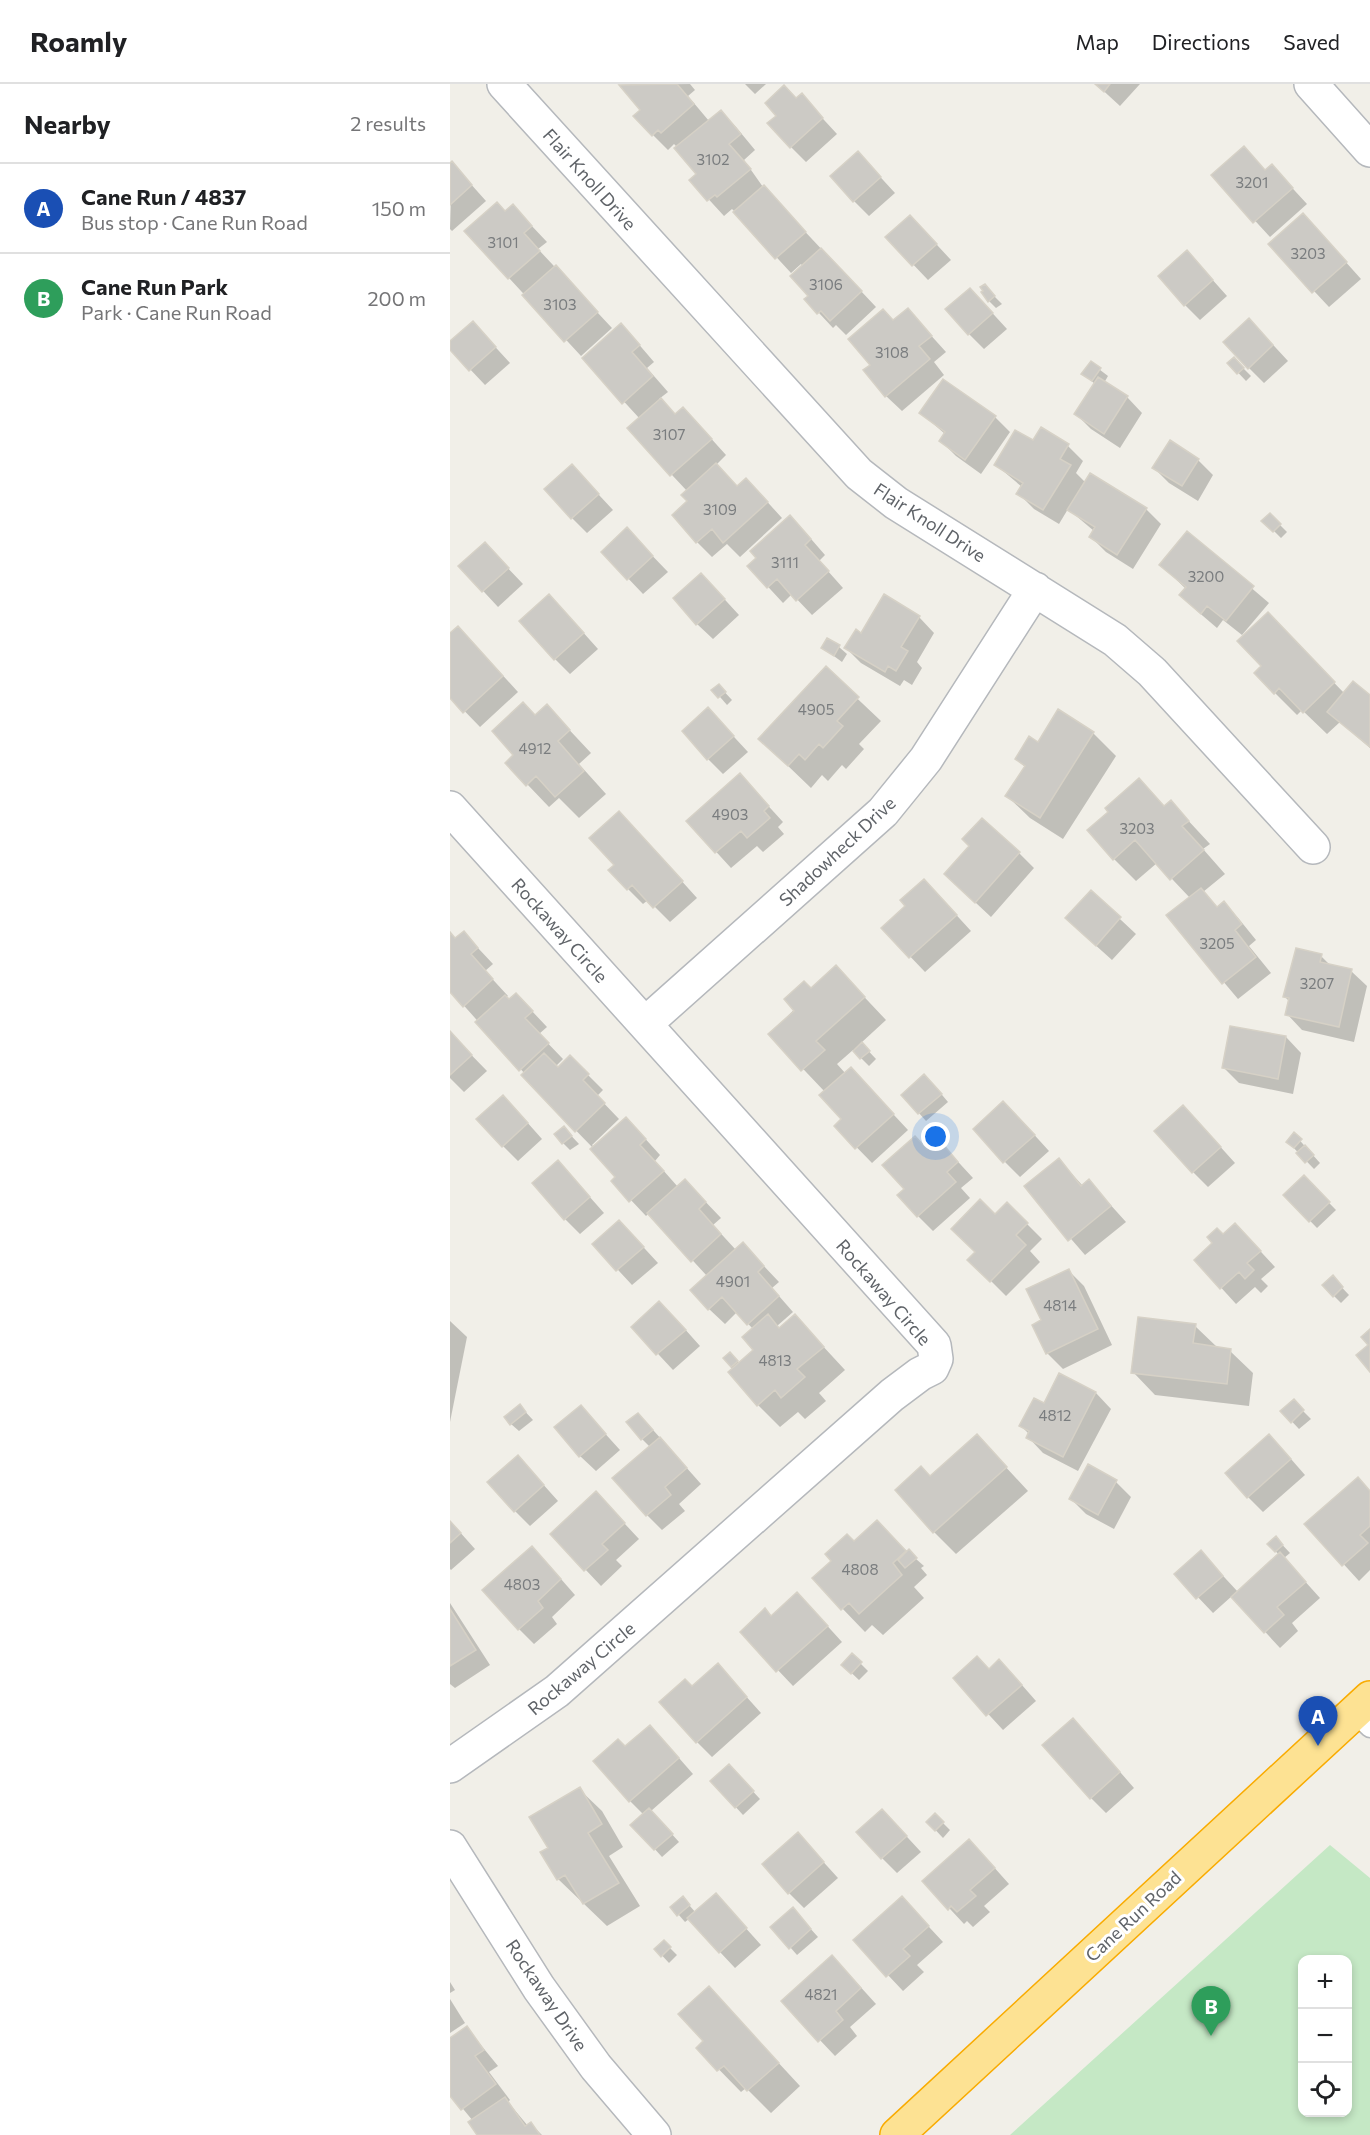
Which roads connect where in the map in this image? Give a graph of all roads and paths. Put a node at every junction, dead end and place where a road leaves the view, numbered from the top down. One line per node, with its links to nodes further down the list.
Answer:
1 (504, 84): 4 (street, Flair Knoll Drive)
2 (1311, 84): 3 (street)
3 (1370, 150)
4 (1035, 590): 6 (street, Flair Knoll Drive); 7 (street, Shadowheck Drive)
5 (450, 808): 7 (street, Rockaway Circle)
6 (1313, 847)
7 (645, 1024): 9 (street, Rockaway Circle)
8 (1365, 1713): 12 (highway, Cane Run Road)
9 (450, 1766)
10 (450, 1847): 11 (street, Rockaway Drive)
11 (654, 2135)
12 (897, 2135)

